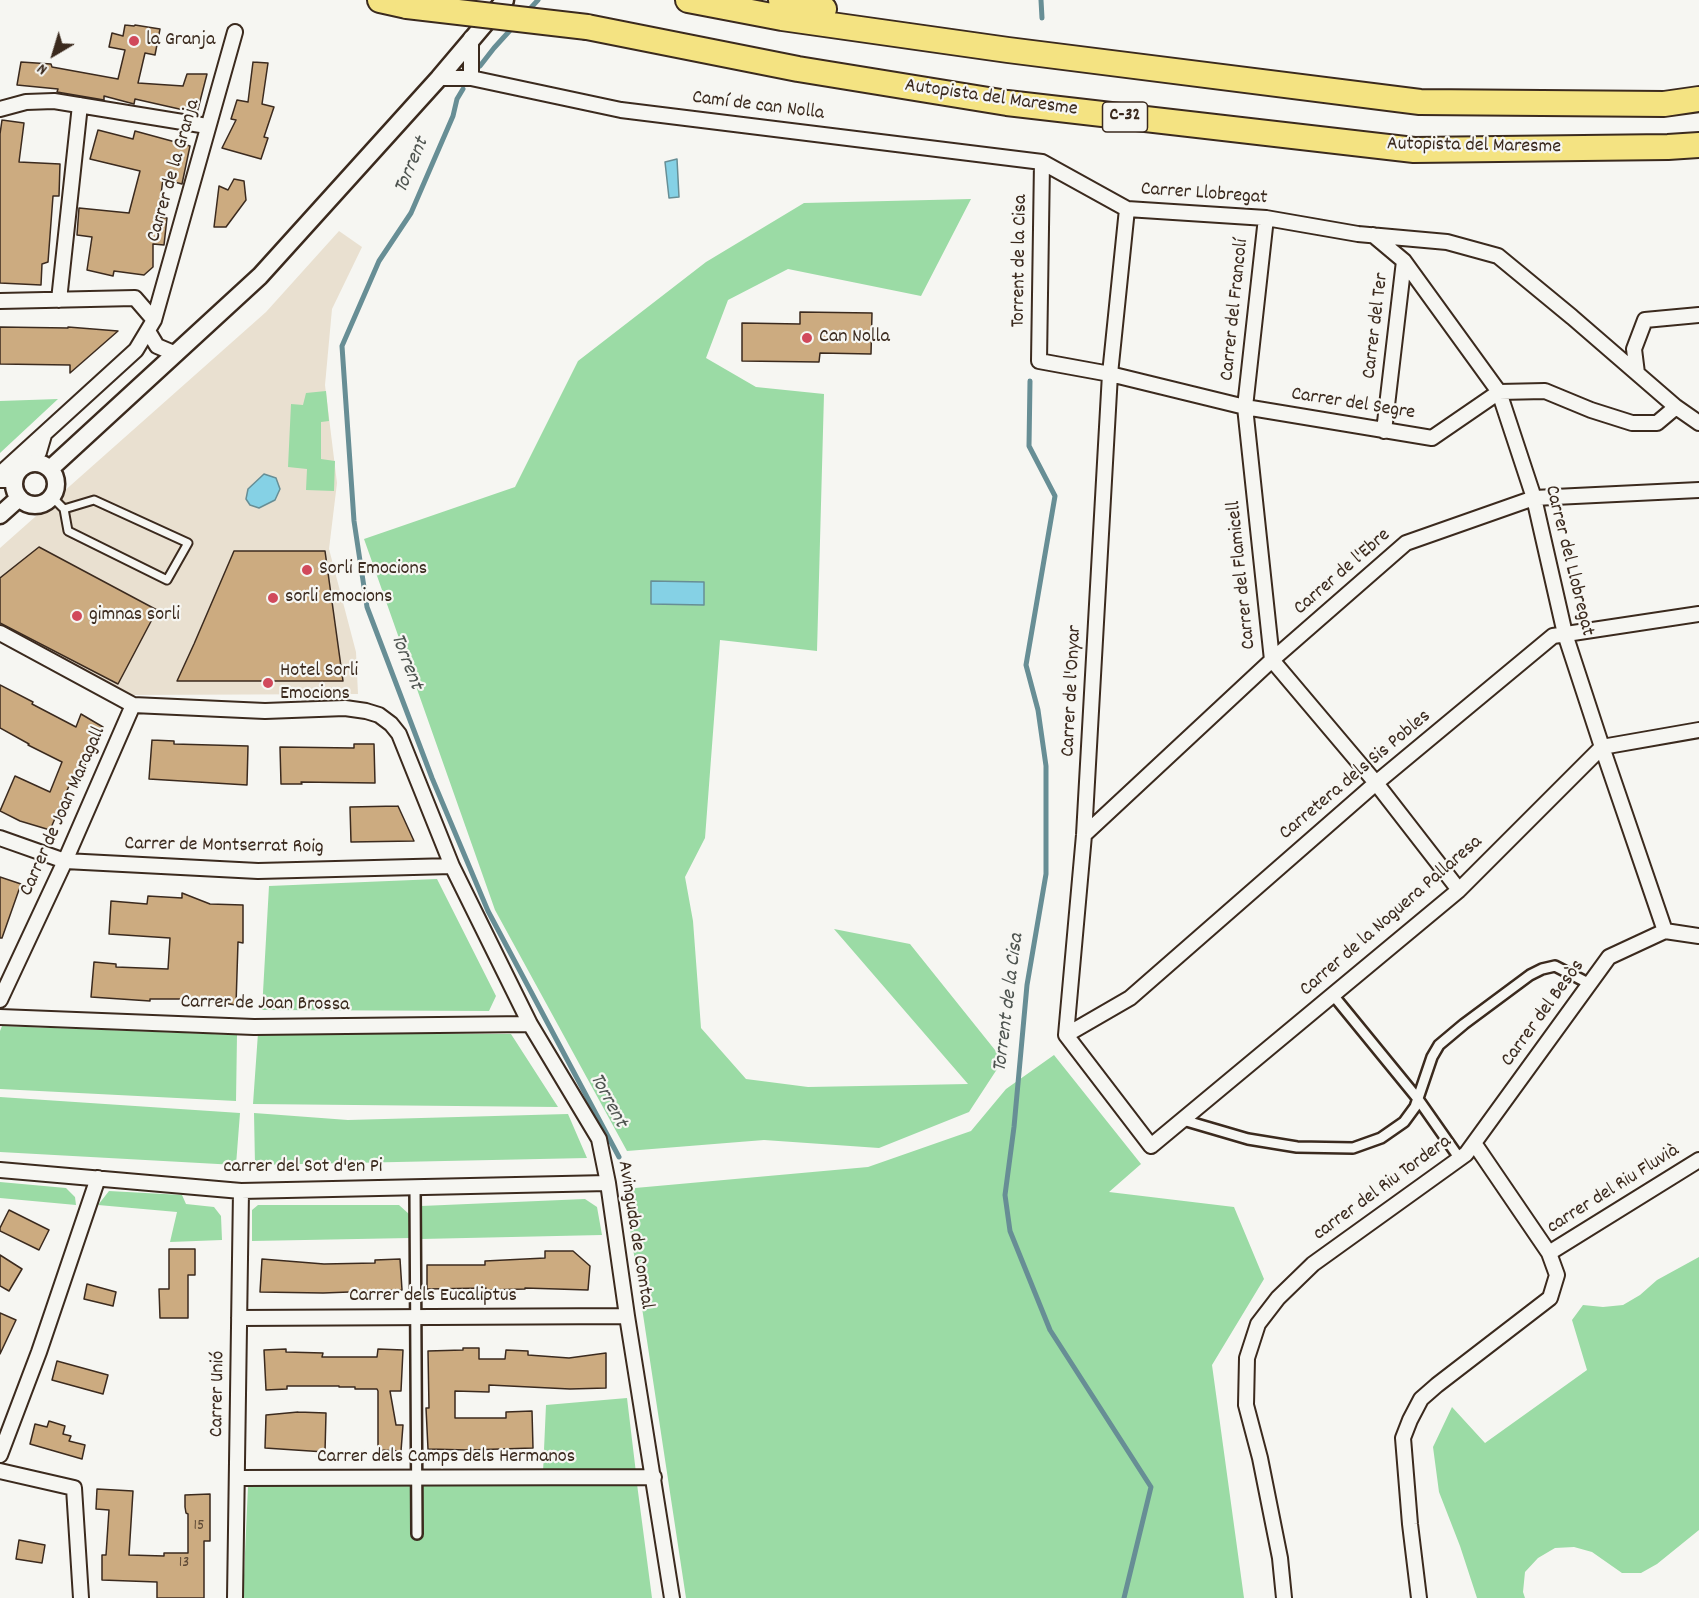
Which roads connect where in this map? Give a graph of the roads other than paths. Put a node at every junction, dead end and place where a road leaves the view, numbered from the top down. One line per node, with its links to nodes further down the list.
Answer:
1 (380, 0): 6 (highway, bridge)
2 (470, 0): 6 (highway, Autopista del Maresme / C-32, bridge)
3 (505, 0): 8 (street)
4 (688, 0): 9 (highway)
5 (781, 0): 9 (highway)
6 (587, 27): 16 (highway, Autopista del Maresme / C-32)
7 (235, 32): 15 (street, Carrer de la Granja)
8 (471, 38): 10 (street); 11 (street)
9 (1008, 50): 12 (highway)
10 (439, 78): 11 (street, Camí de can Nolla); 26 (street)
11 (471, 78): 17 (street, Camí de can Nolla)
12 (1699, 99)
13 (80, 105): 14 (street); 15 (street); 22 (street)
14 (0, 108)
15 (207, 126): 25 (street, Carrer de la Granja)
16 (1699, 145)
17 (1042, 162): 18 (street, Carrer Llobregat); 27 (street, Torrent de la Cisa)
18 (1127, 209): 19 (street, Carrer Llobregat); 29 (street, Carrer de l'Onyar)
19 (1266, 218): 20 (street, Carrer Llobregat); 31 (street, Carrer del Francolí)
20 (1373, 235): 21 (street, Carrer del Llobregat); 28 (street, Carrer Llobregat)
21 (1404, 261): 30 (street, Carrer del Llobregat); 34 (street, Carrer del Ter)
22 (59, 300): 23 (street); 25 (street)
23 (0, 301)
24 (1699, 315): 28 (street)
25 (151, 326): 26 (street); 35 (street, Carrer de la Granja)
26 (176, 354): 37 (street)
27 (1039, 361): 29 (street, Carrer del Segre)
28 (1637, 373): 32 (street, Carrer Llobregat)
29 (1110, 374): 31 (street, Carrer del Segre); 52 (street, Carrer de l'Onyar)
30 (1499, 392): 32 (street); 34 (street, Carrer del Segre); 41 (street, Carrer del Llobregat)
31 (1245, 407): 34 (street, Carrer del Segre); 47 (street, Carrer del Flamicell)
32 (1676, 407): 33 (street, Carrer Llobregat)
33 (1699, 423)
34 (1384, 431)
35 (45, 433): 36 (street); 38 (street, Carrer de la Granja)
36 (33, 463): 37 (street); 38 (street)
37 (50, 469): 42 (street)
38 (5, 478): 40 (street)
39 (1699, 490): 41 (street, Carrer de l'Ebre)
40 (19, 498): 42 (street); 43 (street)
41 (1534, 498): 46 (street, Carrer del Llobregat); 47 (street, Carrer de l'Ebre)
42 (58, 503): 42 (lane)
43 (0, 515)
44 (1699, 614): 46 (street, Carretera dels Sis Pobles)
45 (0, 633): 48 (street)
46 (1565, 634): 50 (street, Carrer del Llobregat); 51 (street, Carretera dels Sis Pobles)
47 (1272, 660): 51 (street, Carrer del Flamicell); 52 (street, Carrer de l'Ebre)
48 (133, 705): 54 (street, Carrer de Joan Maragall); 55 (street, Avinguda de Comtal)
49 (1699, 730): 50 (street)
50 (1602, 747): 56 (street, Carrer de la Noguera Pallaresa); 57 (street, Carrer del Llobregat)
51 (1376, 783): 56 (street, Carrer del Flamicell); 64 (street, Carretera dels Sis Pobles)
52 (1084, 835): 64 (street, Carrer de l'Onyar)
53 (0, 838): 54 (street, Carrer de Montserrat Roig)
54 (65, 861): 55 (street, Carrer de Montserrat Roig); 61 (street, Carrer de Joan Maragall)
55 (452, 866): 63 (street, Avinguda de Comtal)
56 (1459, 890): 60 (street, Carrer de la Noguera Pallaresa)
57 (1665, 931): 58 (street); 59 (street, Carrer del Besòs)
58 (1699, 936)
59 (1590, 984): 65 (street); 67 (street, Carrer del Besòs)
60 (1333, 995): 65 (street); 66 (street, Carrer de la Noguera Pallaresa)
61 (0, 1000)
62 (0, 1017): 63 (street, Carrer de Joan Brossa)
63 (530, 1024): 72 (street, Avinguda de Comtal)
64 (1066, 1035): 66 (street, Carrer de la Noguera Pallaresa)
65 (1418, 1099): 66 (street); 68 (street)
66 (1183, 1120)
67 (1474, 1143): 68 (street, carrer del Riu Tordera); 75 (street)
68 (1460, 1159): 88 (street, carrer del Riu Tordera)
69 (1699, 1160): 75 (street, carrer del Riu Fluvià)
70 (0, 1170): 71 (street, carrer del Sot d'en Pi)
71 (98, 1178): 74 (street, carrer del Sot d'en Pi); 79 (street)
72 (608, 1183): 73 (street, carrer del Sot d'en Pi); 76 (street, Avinguda de Comtal)
73 (415, 1187): 74 (street, carrer del Sot d'en Pi); 77 (street)
74 (241, 1191): 78 (street, Carrer Unió)
75 (1550, 1253): 89 (street)
76 (627, 1316): 77 (street, Carrer dels Eucaliptus); 81 (street, Avinguda de Comtal)
77 (416, 1317): 78 (street, Carrer dels Eucaliptus); 83 (street)
78 (239, 1318): 82 (street, Carrer Unió)
79 (0, 1455)
80 (0, 1471): 85 (street)
81 (654, 1477): 83 (street, Carrer dels Camps dels Hermanos); 87 (street, Avinguda de Comtal)
82 (238, 1478): 83 (street, Carrer dels Camps dels Hermanos); 86 (street, Carrer Unió)
83 (417, 1478): 84 (street)
84 (417, 1534)
85 (81, 1598)
86 (236, 1598)
87 (672, 1598)
88 (1284, 1598)
89 (1419, 1598)

